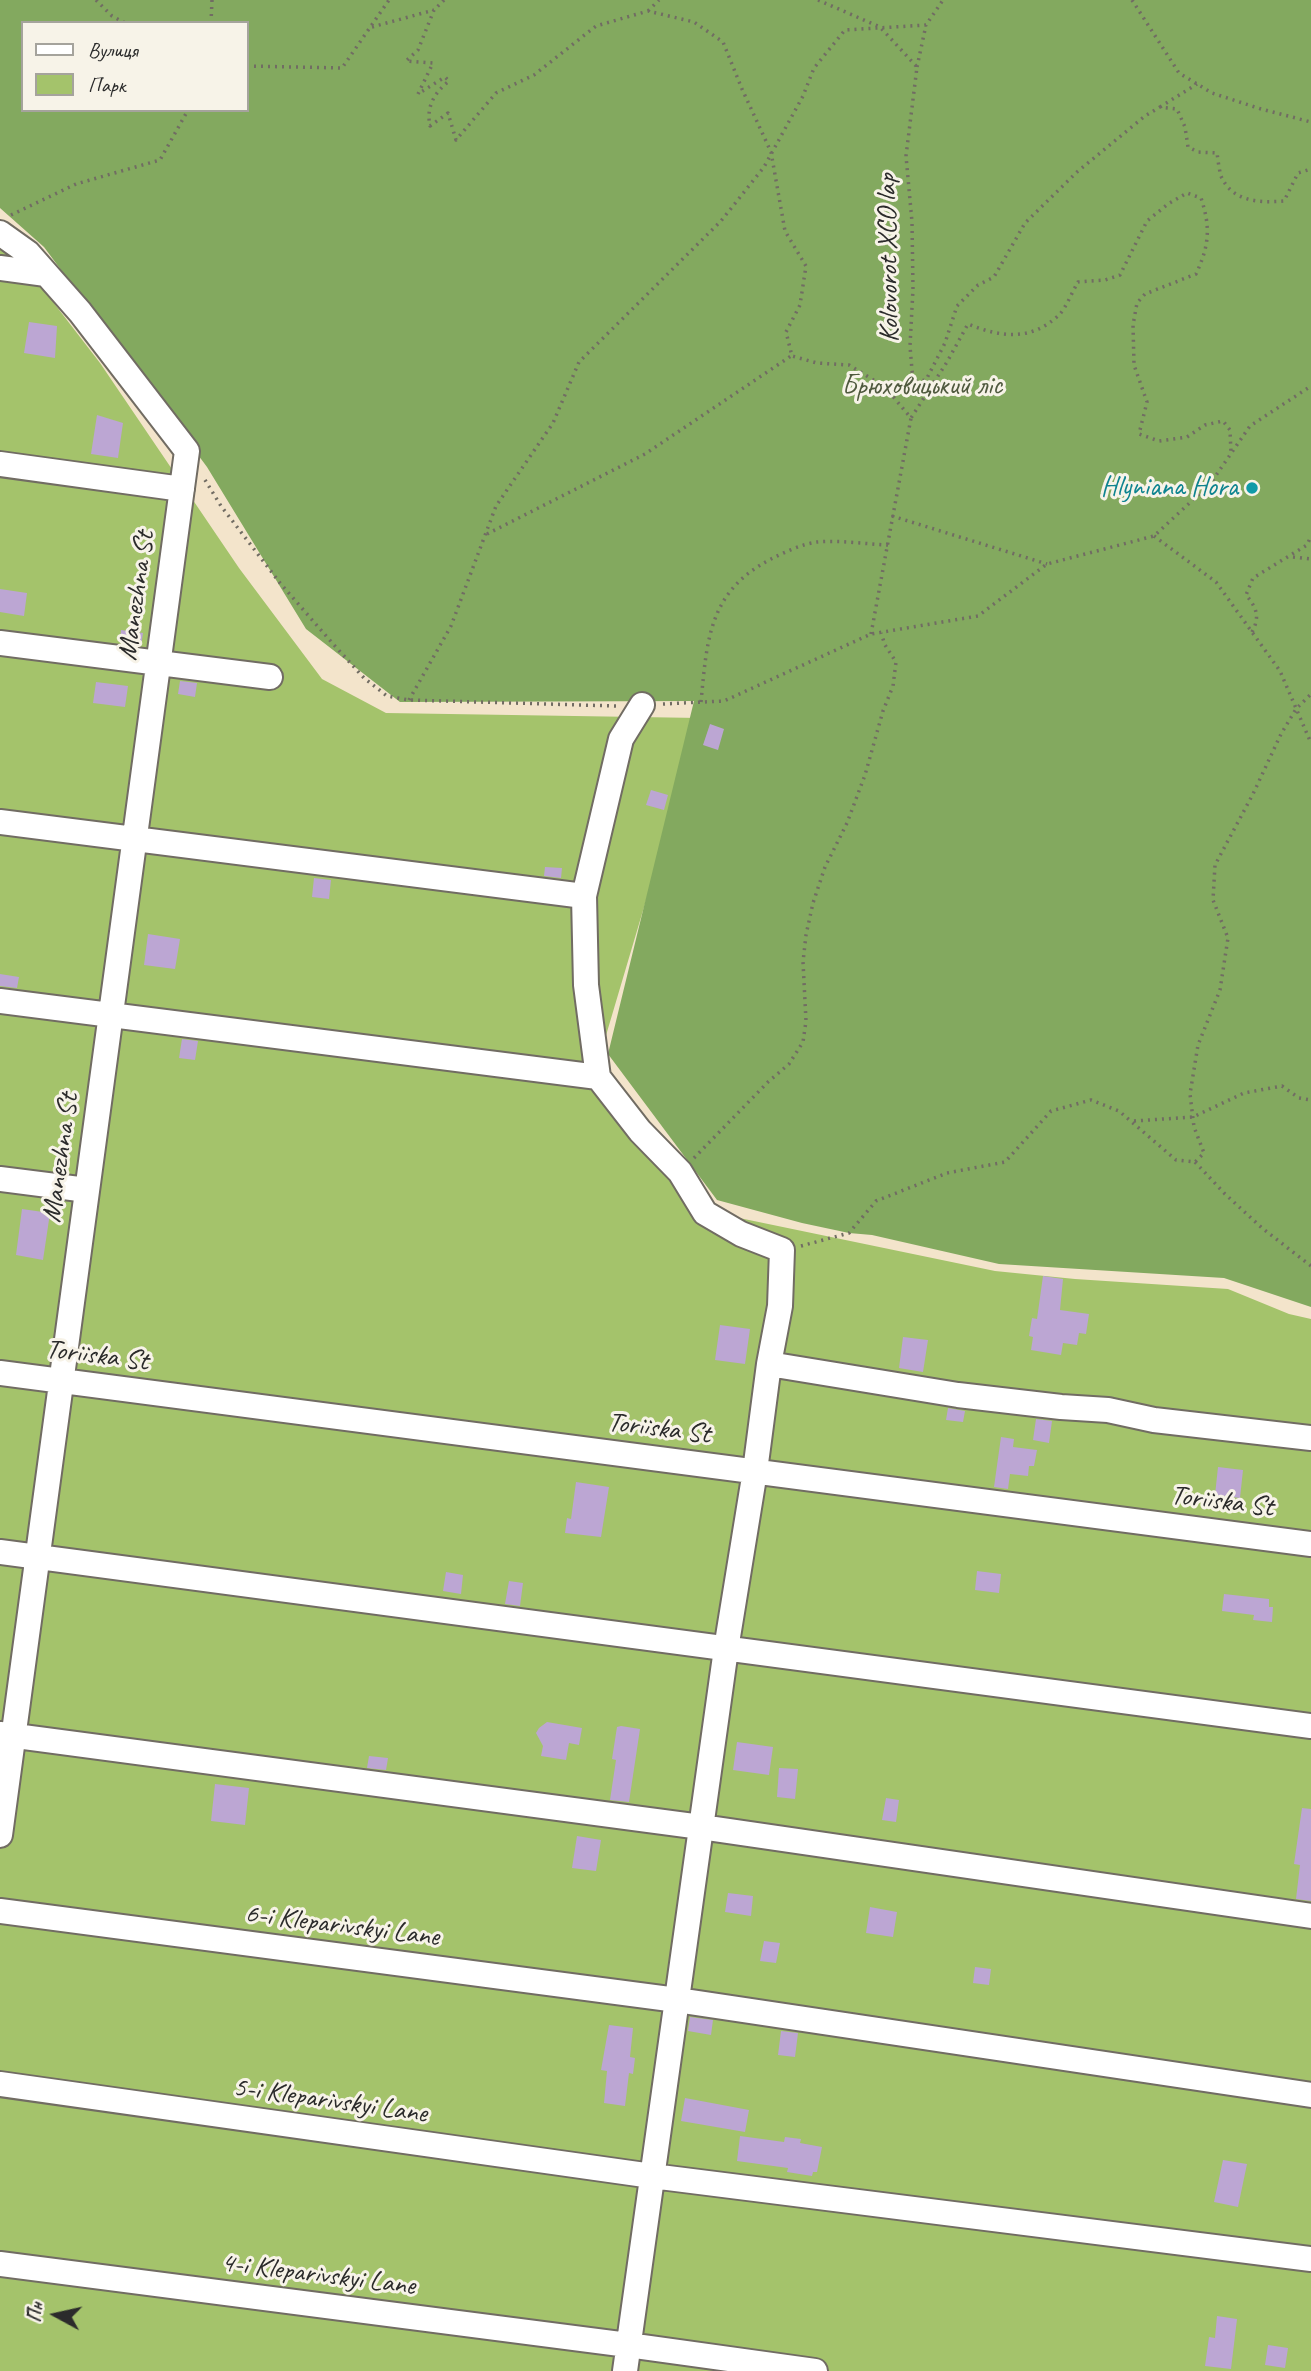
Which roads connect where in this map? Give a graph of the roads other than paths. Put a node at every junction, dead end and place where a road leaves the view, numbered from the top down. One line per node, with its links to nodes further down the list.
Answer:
1 (0, 233): 3 (street)
2 (0, 268): 3 (street)
3 (46, 274): 5 (street, Manezhna St)
4 (0, 464): 5 (street)
5 (182, 489): 7 (street, Manezhna St)
6 (0, 643): 7 (street)
7 (158, 662): 8 (street); 11 (street, Manezhna St)
8 (270, 677)
9 (642, 705): 12 (street)
10 (0, 822): 11 (street)
11 (134, 839): 12 (street); 14 (street, Manezhna St)
12 (584, 896): 15 (street)
13 (0, 1001): 14 (street)
14 (111, 1015): 15 (street); 17 (street, Manezhna St)
15 (598, 1077): 18 (street)
16 (0, 1179): 17 (street)
17 (87, 1190): 20 (street, Manezhna St)
18 (769, 1364): 21 (street); 22 (street)
19 (0, 1373): 20 (street, Toriiska St)
20 (61, 1381): 22 (street, Toriiska St); 25 (street, Manezhna St)
21 (1311, 1438)
22 (755, 1471): 23 (street, Toriiska St); 26 (street)
23 (1311, 1544)
24 (0, 1552): 25 (street)
25 (38, 1556): 26 (street); 28 (street, Manezhna St)
26 (726, 1649): 27 (street); 29 (street)
27 (1311, 1726)
28 (7, 1735): 29 (street); 30 (street, Manezhna St)
29 (701, 1828): 32 (street); 33 (street)
30 (0, 1835)
31 (0, 1912): 33 (street, 6-i Kleparivskyi Lane)
32 (1311, 1916)
33 (677, 2000): 35 (street, 6-i Kleparivskyi Lane); 36 (street)
34 (0, 2084): 36 (street, 5-i Kleparivskyi Lane)
35 (1311, 2095)
36 (652, 2176): 37 (street, 5-i Kleparivskyi Lane); 39 (street)
37 (1311, 2259)
38 (0, 2264): 39 (street, 4-i Kleparivskyi Lane)
39 (628, 2345): 40 (street); 41 (street, 4-i Kleparivskyi Lane)
40 (625, 2371)
41 (815, 2371)

